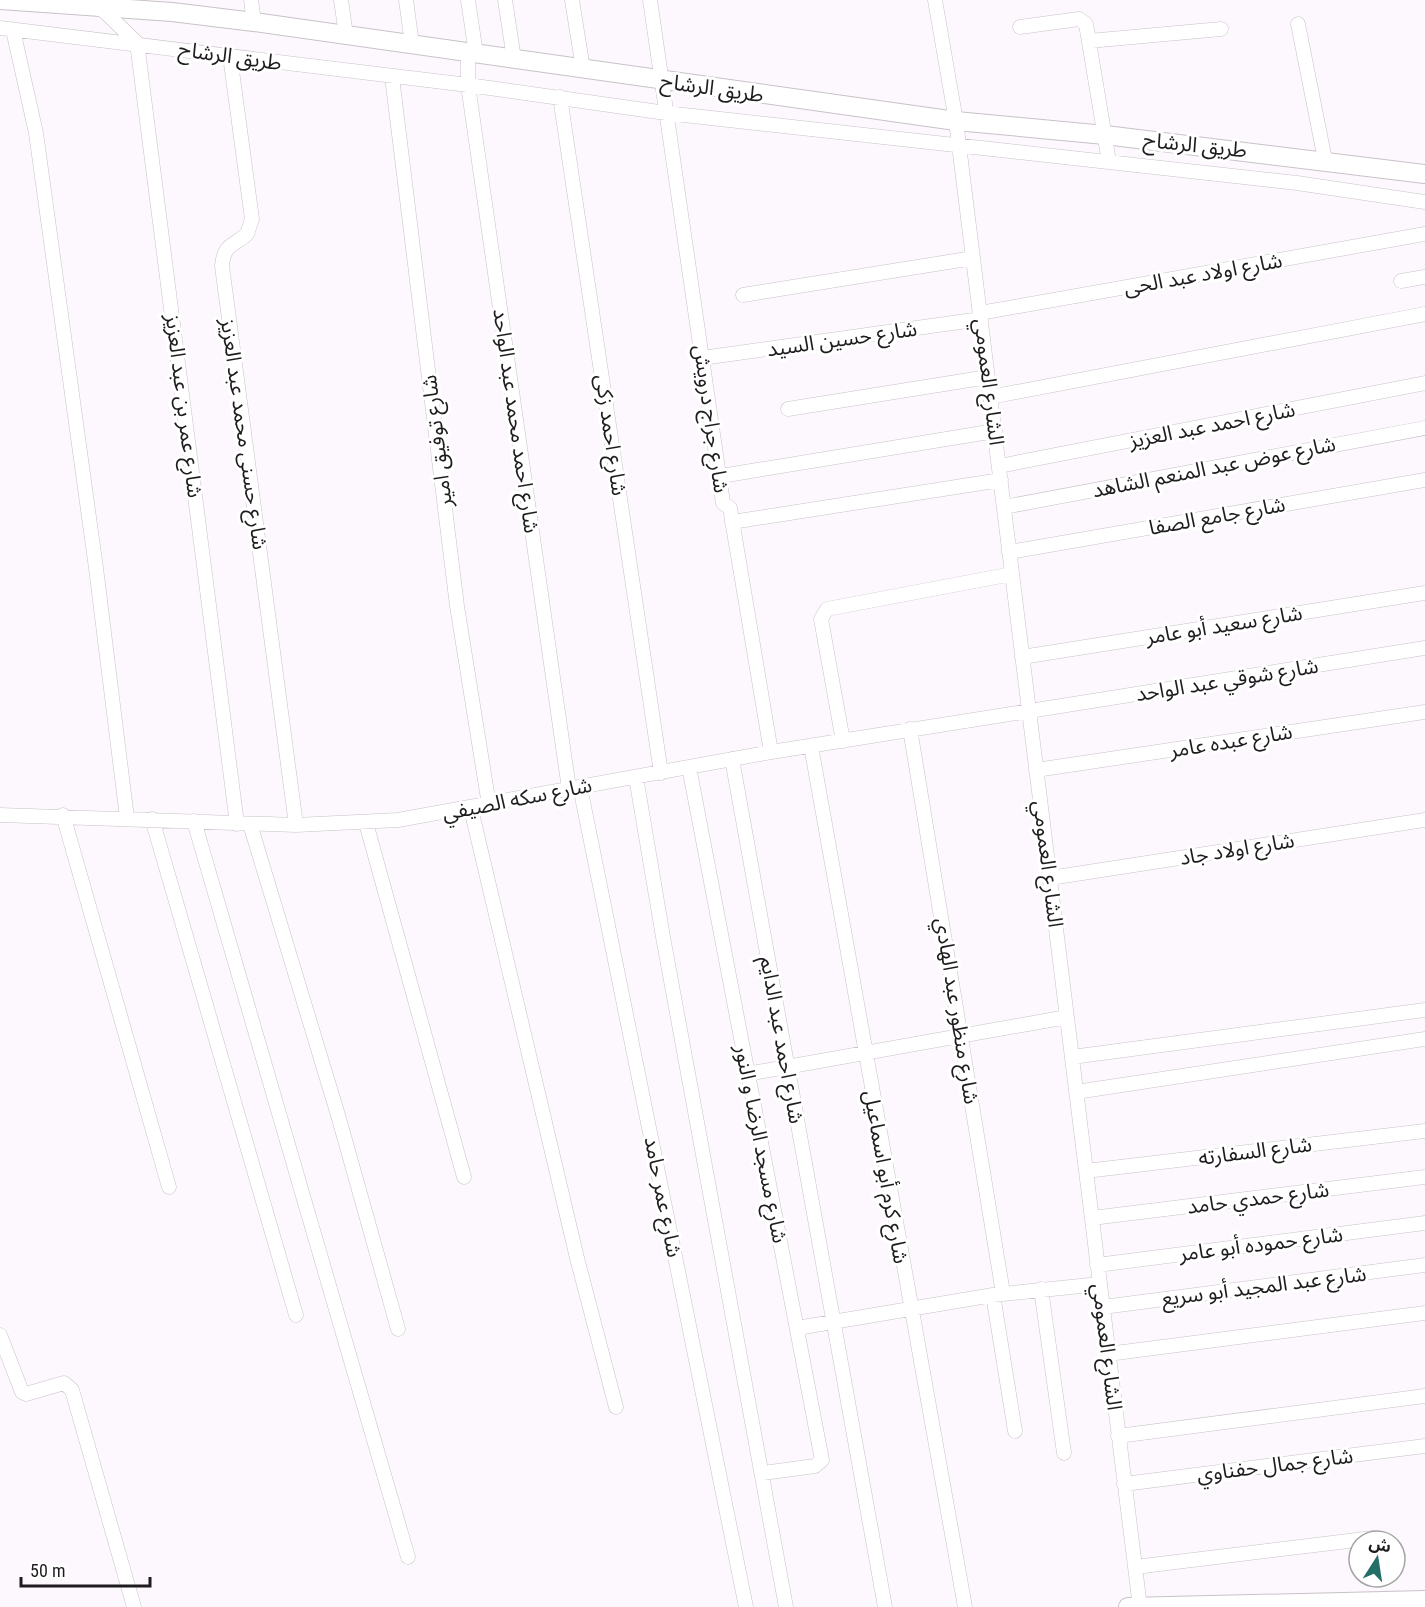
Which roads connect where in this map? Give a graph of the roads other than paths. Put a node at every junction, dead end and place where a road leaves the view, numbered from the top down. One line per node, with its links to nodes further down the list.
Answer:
1 (0, 0): 10 (street, طريق الرشاح)
2 (251, 0): 11 (street)
3 (341, 0): 16 (street)
4 (406, 0): 19 (street)
5 (468, 0): 20 (street, شارع احمد محمد عبد الواحد)
6 (505, 0): 22 (street)
7 (573, 0): 23 (street)
8 (650, 0): 25 (street, شارع جراج درويش)
9 (935, 0): 29 (street, الشارع العمومي)
10 (88, 4): 11 (street, طريق الرشاح); 18 (street)
11 (254, 22): 16 (street, طريق الرشاح)
12 (1298, 24): 32 (street)
13 (1020, 27): 17 (street)
14 (6, 29): 18 (street, طريق الرشاح); 76 (street)
15 (1221, 29): 17 (street)
16 (346, 35): 19 (street, طريق الرشاح)
17 (1089, 42): 30 (street)
18 (137, 43): 21 (street, طريق الرشاح); 81 (street, شارع عمر بن عبد العزيز)
19 (412, 44): 20 (street, طريق الرشاح)
20 (472, 53): 22 (street, طريق الرشاح); 26 (street, شارع احمد محمد عبد الواحد)
21 (230, 56): 24 (street, طريق الرشاح); 82 (street, شارع حسنى محمد عبد العزيز)
22 (514, 59): 23 (street, طريق الرشاح)
23 (583, 69): 25 (street, طريق الرشاح)
24 (393, 77): 26 (street, طريق الرشاح); 72 (street, شارع توفيق امير)
25 (662, 81): 28 (street, شارع جراج درويش); 29 (street, طريق الرشاح)
26 (468, 85): 27 (street, طريق الرشاح); 71 (street, شارع احمد محمد عبد الواحد)
27 (560, 97): 28 (street, طريق الرشاح); 69 (street, شارع احمد زكى)
28 (666, 113): 31 (street, طريق الرشاح); 43 (street, شارع جراج درويش)
29 (956, 121): 30 (street, طريق الرشاح); 31 (street, الشارع العمومي)
30 (1105, 135): 32 (street, طريق الرشاح); 33 (street)
31 (959, 147): 33 (street, طريق الرشاح); 37 (street, الشارع العمومي)
32 (1325, 160): 34 (street, طريق الرشاح)
33 (1109, 162): 35 (street, طريق الرشاح)
34 (1425, 174)
35 (1425, 202)
36 (1425, 234): 42 (street, شارع اولاد عبد الحى)
37 (973, 258): 40 (street); 42 (street, الشارع العمومي)
38 (1425, 277): 39 (street)
39 (1401, 281)
40 (742, 295)
41 (1425, 314): 46 (street)
42 (980, 316): 43 (street, شارع حسين السيد); 44 (street, الشارع العمومي)
43 (702, 358): 51 (street, شارع جراج درويش)
44 (988, 377): 46 (street, الشارع العمومي); 47 (street)
45 (1425, 383): 50 (street, شارع احمد عبد العزيز)
46 (990, 397): 49 (street, الشارع العمومي)
47 (788, 409)
48 (1425, 428): 53 (street, شارع عوض عبد المنعم الشاهد)
49 (994, 431): 50 (street, الشارع العمومي); 51 (street)
50 (1000, 473): 53 (street, الشارع العمومي); 54 (street, شارع احمد عبد العزيز)
51 (721, 476): 54 (street, شارع جراج درويش)
52 (1425, 480): 55 (street, شارع جامع الصفا)
53 (1004, 507): 55 (street, الشارع العمومي)
54 (732, 522): 65 (street, شارع جراج درويش)
55 (1009, 552): 56 (street, الشارع العمومي)
56 (1012, 574): 59 (street, الشارع العمومي); 63 (street)
57 (1425, 593): 59 (street, شارع سعيد أبو عامر)
58 (1425, 648): 60 (street, شارع شوقي عبد الواحد)
59 (1022, 657): 60 (street, الشارع العمومي)
60 (1029, 711): 62 (street, شارع سكه الصيفي); 68 (street, الشارع العمومي)
61 (1425, 712): 68 (street, شارع عبده عامر)
62 (910, 729): 63 (street, شارع سكه الصيفي); 86 (street, شارع منظور عبد الهادي)
63 (843, 741): 64 (street, شارع سكه الصيفي)
64 (811, 746): 65 (street, شارع سكه الصيفي); 88 (street, شارع كرم أبو اسماعيل)
65 (771, 752): 66 (street, شارع سكه الصيفي)
66 (732, 759): 67 (street, شارع سكه الصيفي); 90 (street, شارع احمد عبد الدايم)
67 (689, 767): 69 (street, شارع سكه الصيفي); 91 (street, شارع مسجد الرضا و النور)
68 (1036, 770): 83 (street, الشارع العمومي)
69 (661, 773): 70 (street, شارع سكه الصيفي)
70 (636, 777): 71 (street, شارع سكه الصيفي); 120 (street)
71 (574, 788): 72 (street, شارع سكه الصيفي); 128 (street, شارع عمر حامد)
72 (489, 805): 73 (street, شارع سكه الصيفي)
73 (471, 809): 80 (street, شارع سكه الصيفي); 115 (street)
74 (0, 815): 75 (street, شارع سكه الصيفي)
75 (63, 815): 76 (street, شارع سكه الصيفي); 97 (street)
76 (127, 818): 77 (street, شارع سكه الصيفي)
77 (152, 819): 79 (street, شارع سكه الصيفي); 108 (street)
78 (1425, 820): 83 (street, شارع اولاد جاد)
79 (194, 821): 81 (street, شارع سكه الصيفي); 123 (street)
80 (366, 823): 82 (street, شارع سكه الصيفي); 95 (street)
81 (244, 824): 82 (street, شارع سكه الصيفي); 111 (street, شارع عمر بن عبد العزيز)
82 (296, 825)
83 (1050, 878): 85 (street, الشارع العمومي)
84 (1425, 1010): 89 (street)
85 (1067, 1017): 86 (street); 89 (street, الشارع العمومي)
86 (962, 1034): 88 (street); 104 (street, شارع منظور عبد الهادي)
87 (1425, 1040): 92 (street)
88 (864, 1052): 90 (street); 105 (street, شارع كرم أبو اسماعيل)
89 (1072, 1057): 92 (street, الشارع العمومي)
90 (787, 1066): 91 (street); 109 (street, شارع احمد عبد الدايم)
91 (747, 1074): 110 (street, شارع مسجد الرضا و النور)
92 (1076, 1092): 94 (street, الشارع العمومي)
93 (1425, 1131): 94 (street, شارع السفارته)
94 (1086, 1171): 98 (street, الشارع العمومي)
95 (464, 1177)
96 (1425, 1177): 98 (street, شارع حمدي حامد)
97 (170, 1187)
98 (1092, 1218): 100 (street, الشارع العمومي)
99 (1425, 1223): 100 (street, شارع حموده أبو عامر)
100 (1097, 1265): 102 (street, الشارع العمومي)
101 (1425, 1265): 106 (street, شارع عبد المجيد أبو سريع)
102 (1100, 1284): 103 (street); 106 (street, الشارع العمومي)
103 (1041, 1289): 104 (street); 119 (street)
104 (998, 1294): 105 (street); 116 (street, شارع منظور عبد الهادي)
105 (910, 1307): 109 (street); 131 (street, شارع كرم أبو اسماعيل)
106 (1103, 1307): 113 (street, الشارع العمومي)
107 (1425, 1313): 113 (street)
108 (296, 1315)
109 (833, 1321): 110 (street); 130 (street, شارع احمد عبد الدايم)
110 (797, 1328): 120 (street, شارع مسجد الرضا و النور)
111 (398, 1329)
112 (0, 1335): 127 (street)
113 (1108, 1354): 117 (street, الشارع العمومي)
114 (1425, 1396): 117 (street)
115 (616, 1407)
116 (1015, 1431)
117 (1119, 1436): 121 (street, الشارع العمومي)
118 (1425, 1446): 121 (street, شارع جمال حفناوي)
119 (1064, 1453)
120 (763, 1473): 129 (street)
121 (1124, 1484): 124 (street, الشارع العمومي)
122 (1347, 1541): 124 (street)
123 (408, 1557)
124 (1135, 1567): 126 (street, الشارع العمومي)
125 (1425, 1600): 126 (street)
126 (1136, 1606)
127 (134, 1607)
128 (746, 1607)
129 (786, 1607)
130 (885, 1607)
131 (965, 1607)

